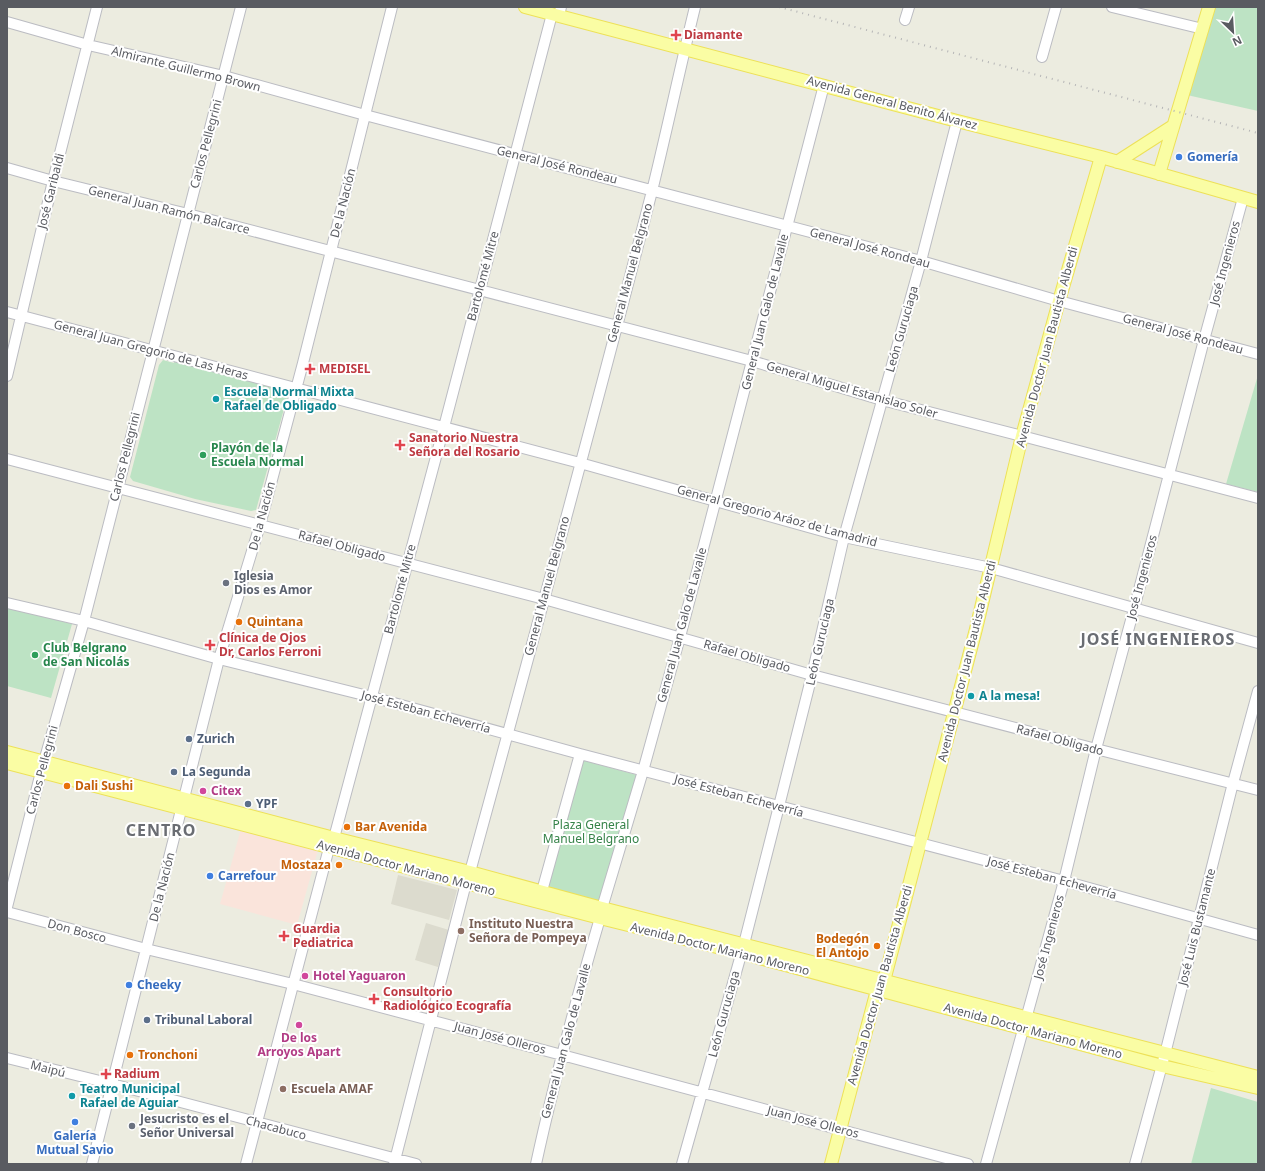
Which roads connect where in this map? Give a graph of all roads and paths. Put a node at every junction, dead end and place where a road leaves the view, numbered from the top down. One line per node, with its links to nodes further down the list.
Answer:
1 (97, 7): 14 (street, José Garibaldi)
2 (240, 7): 17 (street, Carlos Pellegrini)
3 (392, 7): 19 (street, De la Nación)
4 (525, 7): 10 (main road, Avenida General Benito Álvarez)
5 (695, 7): 15 (street, General Manuel Belgrano)
6 (909, 7): 11 (street)
7 (1056, 7): 16 (street)
8 (1112, 7): 13 (street)
9 (1209, 7): 13 (main road)
10 (553, 11): 15 (main road, Avenida General Benito Álvarez); 22 (street, Bartolomé Mitre)
11 (905, 20)
12 (7, 22): 14 (street, Almirante Guillermo Brown)
13 (1203, 29): 21 (main road)
14 (88, 45): 17 (street, Almirante Guillermo Brown); 27 (street, José Garibaldi)
15 (685, 49): 18 (main road, Avenida General Benito Álvarez); 28 (street, General Manuel Belgrano)
16 (1042, 57)
17 (224, 76): 19 (street, Almirante Guillermo Brown); 31 (street, Carlos Pellegrini)
18 (824, 85): 20 (main road, Avenida General Benito Álvarez); 32 (street, General Juan Galo de Lavalle)
19 (365, 115): 22 (street, General José Rondeau); 33 (street, De la Nación)
20 (957, 121): 23 (main road, Avenida General Benito Álvarez); 34 (street, León Guruciaga)
21 (1173, 126): 24 (main road); 26 (main road)
22 (515, 154): 28 (street, General José Rondeau); 35 (street, Bartolomé Mitre)
23 (1101, 157): 24 (main road, Avenida General Benito Álvarez); 36 (main road, Avenida Doctor Juan Bautista Alberdi)
24 (1117, 162): 26 (main road, Avenida General Benito Álvarez)
25 (7, 168): 27 (street, General Juan Ramón Balcarce)
26 (1159, 174): 29 (main road, Avenida General Benito Álvarez)
27 (53, 181): 31 (street, General Juan Ramón Balcarce); 38 (street, José Garibaldi)
28 (652, 190): 32 (street, General José Rondeau); 39 (street, General Manuel Belgrano)
29 (1243, 198): 30 (main road, Avenida General Benito Álvarez); 40 (street, José Ingenieros)
30 (1258, 202)
31 (188, 214): 33 (street, General Juan Ramón Balcarce); 41 (street, Carlos Pellegrini)
32 (787, 225): 34 (street, General José Rondeau); 43 (street, General Juan Galo de Lavalle)
33 (330, 252): 35 (street, General Miguel Estanislao Soler); 45 (street, De la Nación)
34 (921, 261): 36 (street, General José Rondeau); 46 (street, León Guruciaga)
35 (480, 290): 39 (street, General Miguel Estanislao Soler); 47 (street, Bartolomé Mitre)
36 (1059, 301): 40 (street, General José Rondeau); 48 (main road, Avenida Doctor Juan Bautista Alberdi)
37 (7, 312): 38 (street, General Juan Gregorio de Las Heras)
38 (22, 316): 41 (street, General Juan Gregorio de Las Heras); 44 (street, José Garibaldi)
39 (616, 326): 43 (street, General Miguel Estanislao Soler); 50 (street, General Manuel Belgrano)
40 (1204, 340): 42 (street, General José Rondeau); 51 (street, José Ingenieros)
41 (153, 350): 45 (street, General Juan Gregorio de Las Heras); 52 (street, Carlos Pellegrini)
42 (1258, 354)
43 (752, 361): 46 (street, General Miguel Estanislao Soler); 54 (street, General Juan Galo de Lavalle)
44 (7, 376)
45 (296, 388): 47 (street, General Gregorio Aráoz de Lamadrid); 55 (street, De la Nación)
46 (882, 400): 48 (street, General Miguel Estanislao Soler); 56 (street, León Guruciaga)
47 (444, 427): 50 (street, General Gregorio Aráoz de Lamadrid); 57 (street, Bartolomé Mitre)
48 (1022, 436): 51 (street, General Miguel Estanislao Soler); 58 (main road, Avenida Doctor Juan Bautista Alberdi)
49 (7, 459): 52 (street, Rafael Obligado)
50 (580, 463): 54 (street, General Gregorio Aráoz de Lamadrid); 59 (street, General Manuel Belgrano)
51 (1169, 474): 53 (street, General Miguel Estanislao Soler); 61 (street, José Ingenieros)
52 (117, 488): 55 (street, Rafael Obligado); 62 (street, Carlos Pellegrini)
53 (1258, 498)
54 (716, 500): 56 (street, General Gregorio Aráoz de Lamadrid); 63 (street, General Juan Galo de Lavalle)
55 (260, 525): 57 (street, Rafael Obligado); 65 (street, De la Nación)
56 (844, 537): 58 (street, General Gregorio Aráoz de Lamadrid); 66 (street, León Guruciaga)
57 (407, 563): 59 (street, Rafael Obligado); 68 (street, Bartolomé Mitre)
58 (991, 568): 61 (street, General Gregorio Aráoz de Lamadrid); 69 (main road, Avenida Doctor Juan Bautista Alberdi)
59 (544, 599): 63 (street, Rafael Obligado); 70 (street, General Manuel Belgrano)
60 (7, 603): 62 (street, José Esteban Echeverría)
61 (1134, 609): 64 (street, General Gregorio Aráoz de Lamadrid); 71 (street, José Ingenieros)
62 (84, 621): 65 (street, José Esteban Echeverría); 75 (street, Carlos Pellegrini)
63 (680, 637): 66 (street, Rafael Obligado); 76 (street, General Juan Galo de Lavalle)
64 (1258, 643)
65 (219, 659): 68 (street, José Esteban Echeverría); 79 (street, De la Nación)
66 (812, 675): 69 (street, Rafael Obligado); 80 (street, León Guruciaga)
67 (1258, 690): 77 (street, José Luis Bustamante)
68 (372, 697): 70 (street, José Esteban Echeverría); 81 (street, Bartolomé Mitre)
69 (954, 712): 71 (street, Rafael Obligado); 82 (main road, Avenida Doctor Juan Bautista Alberdi)
70 (508, 735): 73 (street, José Esteban Echeverría); 83 (street, General Manuel Belgrano)
71 (1096, 749): 77 (street, Rafael Obligado); 84 (street, José Ingenieros)
72 (7, 752): 75 (main road)
73 (580, 754): 76 (street, José Esteban Echeverría); 85 (street)
74 (7, 763): 75 (main road)
75 (42, 767): 79 (main road, Avenida Doctor Mariano Moreno); 86 (street, Carlos Pellegrini)
76 (643, 771): 80 (street, José Esteban Echeverría); 88 (street, General Juan Galo de Lavalle)
77 (1233, 783): 78 (street, Rafael Obligado); 89 (street, José Luis Bustamante)
78 (1258, 790)
79 (183, 804): 81 (main road, Avenida Doctor Mariano Moreno); 91 (street, De la Nación)
80 (779, 806): 82 (street, José Esteban Echeverría); 92 (street, León Guruciaga)
81 (332, 843): 83 (main road, Avenida Doctor Mariano Moreno); 93 (street, Bartolomé Mitre)
82 (919, 844): 84 (street, José Esteban Echeverría); 94 (main road, Avenida Doctor Juan Bautista Alberdi)
83 (468, 878): 85 (main road, Avenida Doctor Mariano Moreno); 88 (main road, Avenida Doctor Mariano Moreno); 95 (street, General Manuel Belgrano)
84 (1064, 881): 89 (street, José Esteban Echeverría); 96 (street, José Ingenieros)
85 (542, 891): 88 (main road, Avenida Doctor Mariano Moreno)
86 (7, 907)
87 (7, 912): 91 (street, Don Bosco)
88 (601, 913): 92 (main road, Avenida Doctor Mariano Moreno); 98 (street, General Juan Galo de Lavalle)
89 (1198, 918): 90 (street, José Esteban Echeverría); 97 (street, José Luis Bustamante)
90 (1258, 935)
91 (146, 949): 93 (street, Juan José Olleros); 102 (street, De la Nación)
92 (742, 949): 94 (main road, Avenida Doctor Mariano Moreno); 104 (street, León Guruciaga)
93 (293, 984): 95 (street, Juan José Olleros); 105 (street, Bartolomé Mitre)
94 (881, 986): 96 (main road, Avenida Doctor Mariano Moreno); 106 (main road, Avenida Doctor Juan Bautista Alberdi)
95 (431, 1020): 98 (street, Juan José Olleros); 107 (street, General Manuel Belgrano)
96 (1025, 1023): 97 (main road, Avenida Doctor Mariano Moreno); 100 (main road, Avenida Doctor Mariano Moreno); 115 (street, José Ingenieros)
97 (1165, 1054): 100 (street, José Luis Bustamante); 101 (main road, Avenida Doctor Mariano Moreno)
98 (562, 1055): 104 (street, Juan José Olleros); 111 (street, General Juan Galo de Lavalle)
99 (7, 1058): 102 (street, Maipú)
100 (1162, 1066): 103 (main road, Avenida Doctor Mariano Moreno); 116 (street, José Luis Bustamante)
101 (1258, 1078)
102 (112, 1084): 105 (street, Chacabuco); 108 (street, De la Nación)
103 (1258, 1088)
104 (702, 1092): 106 (street, Juan José Olleros); 112 (street, León Guruciaga)
105 (258, 1123): 107 (street, Chacabuco); 109 (street, Bartolomé Mitre)
106 (840, 1129): 113 (main road, Avenida Doctor Juan Bautista Alberdi); 114 (street, Juan José Olleros)
107 (394, 1161): 110 (street, Chacabuco)
108 (92, 1164)
109 (246, 1164)
110 (416, 1164)
111 (536, 1164)
112 (682, 1164)
113 (831, 1164)
114 (968, 1164)
115 (986, 1164)
116 (1135, 1164)

